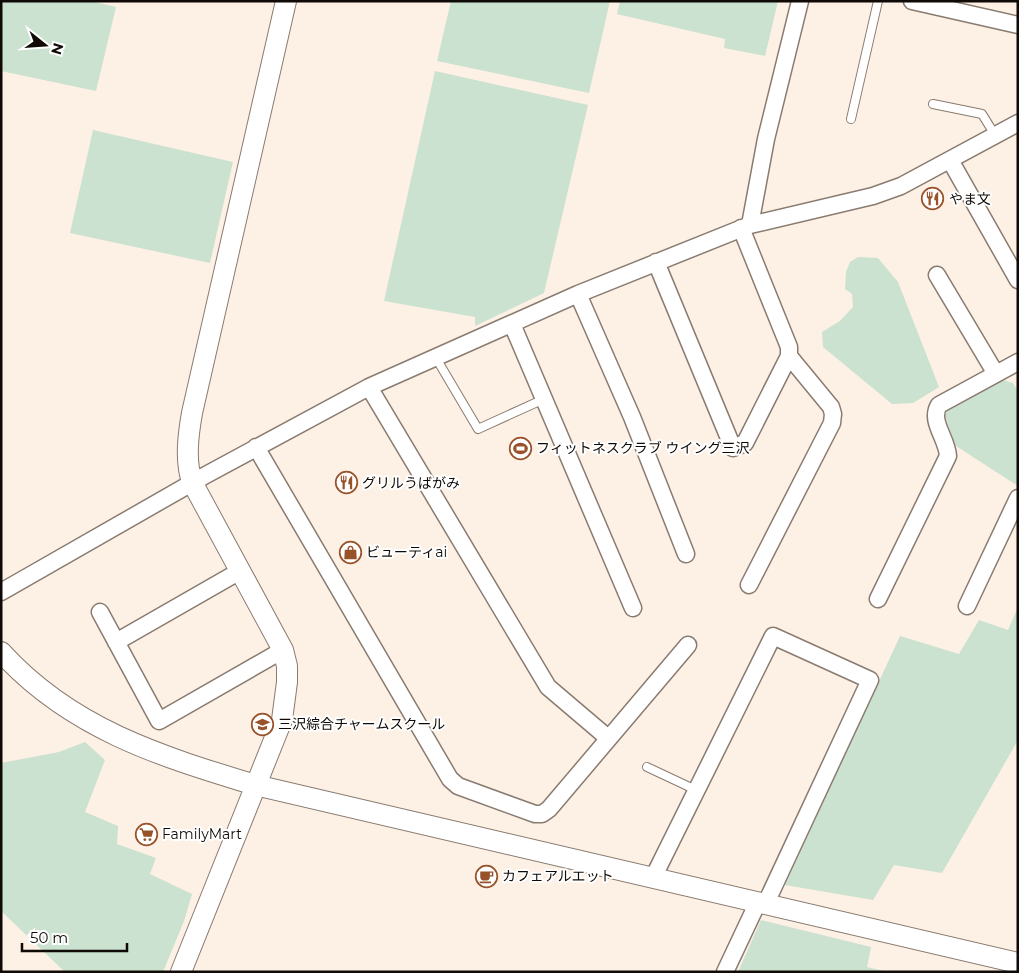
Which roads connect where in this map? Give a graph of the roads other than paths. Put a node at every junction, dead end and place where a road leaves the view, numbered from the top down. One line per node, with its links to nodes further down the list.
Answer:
1 (286, 1): 24 (street)
2 (800, 1): 11 (street)
3 (878, 1): 7 (lane)
4 (912, 1): 5 (street)
5 (1018, 25)
6 (933, 104): 9 (lane)
7 (851, 119)
8 (1018, 123): 9 (street)
9 (995, 135): 10 (street)
10 (950, 160): 11 (street); 14 (street)
11 (746, 226): 12 (street); 17 (street)
12 (656, 262): 15 (street); 17 (street)
13 (937, 275): 20 (street)
14 (1018, 280)
15 (578, 294): 16 (street); 26 (street)
16 (512, 324): 18 (street); 22 (street)
17 (789, 356): 28 (street)
18 (436, 358): 21 (street); 22 (lane)
19 (1016, 366): 20 (street)
20 (996, 374): 30 (street)
21 (369, 388): 23 (street); 38 (street)
22 (544, 400): 32 (street)
23 (256, 447): 24 (street); 38 (street)
24 (192, 482): 27 (street); 29 (street)
25 (1018, 498): 31 (street)
26 (686, 554)
27 (240, 571): 34 (street); 36 (street)
28 (749, 585)
29 (1, 592)
30 (878, 599)
31 (967, 606)
32 (632, 608)
33 (100, 612): 34 (street)
34 (116, 642): 36 (street)
35 (688, 645): 38 (street)
36 (283, 650): 40 (street)
37 (1, 652): 40 (street)
38 (608, 738)
39 (647, 767): 41 (lane)
40 (256, 785): 42 (street); 45 (street)
41 (696, 790): 42 (street); 43 (street)
42 (652, 878): 43 (street)
43 (762, 903): 44 (street); 46 (street)
44 (1018, 963)
45 (181, 972)
46 (725, 972)

